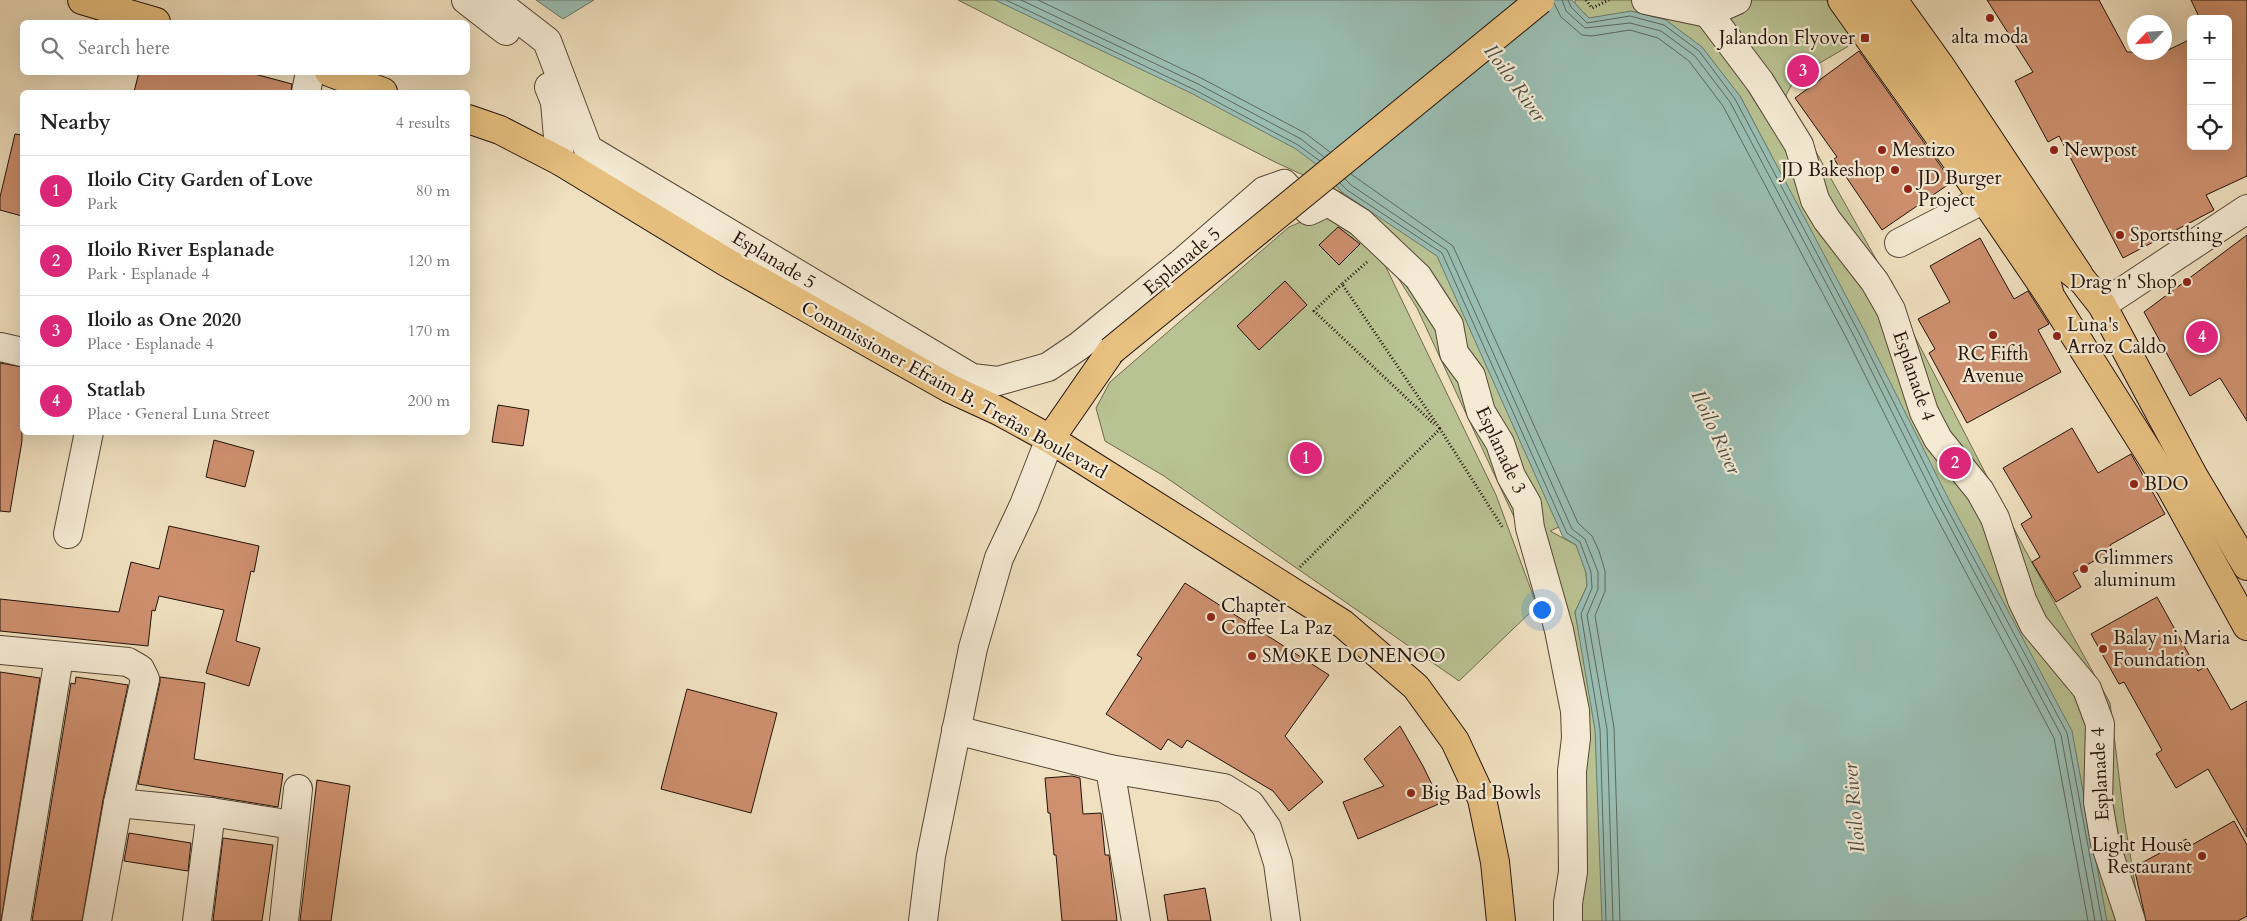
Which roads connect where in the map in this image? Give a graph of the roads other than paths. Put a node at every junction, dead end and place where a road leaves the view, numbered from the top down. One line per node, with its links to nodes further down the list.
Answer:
1 (82, 0): 11 (main road)
2 (466, 0): 17 (street)
3 (494, 0): 20 (street, Esplanade 5)
4 (1540, 0): 29 (main road, bridge)
5 (1646, 0): 10 (street)
6 (1737, 0): 10 (street)
7 (1842, 0): 18 (main road)
8 (1867, 0): 22 (main road)
9 (1896, 1): 23 (main road)
10 (1708, 14): 50 (street, Esplanade 4)
11 (149, 20)
12 (309, 75): 14 (street)
13 (337, 75): 15 (main road)
14 (306, 90)
15 (378, 90)
16 (470, 120): 17 (main road, Commissioner Efraim B. Treñas Boulevard)
17 (560, 161): 29 (main road, Commissioner Efraim B. Treñas Boulevard)
18 (1984, 199): 21 (street); 24 (main road)
19 (2247, 209): 25 (street)
20 (1309, 211): 49 (street, Esplanade 3)
21 (1899, 243)
22 (2037, 244): 23 (main road); 24 (main road)
23 (2083, 281): 25 (main road)
24 (2050, 296): 32 (main road)
25 (2102, 305): 31 (main road)
26 (0, 347): 27 (street)
27 (20, 352)
28 (88, 435): 30 (street)
29 (1050, 440): 35 (street); 48 (main road, Commissioner Efraim B. Treñas Boulevard)
30 (68, 534)
31 (2247, 566)
32 (2247, 626)
33 (0, 650): 34 (street)
34 (59, 657): 38 (street); 41 (street)
35 (956, 730): 36 (street); 45 (street)
36 (1110, 769): 46 (street); 47 (street)
37 (298, 789): 40 (street)
38 (118, 803): 39 (street); 42 (street)
39 (211, 812): 40 (street); 43 (street)
40 (293, 825): 44 (street)
41 (16, 921)
42 (97, 921)
43 (197, 921)
44 (284, 921)
45 (923, 921)
46 (1136, 921)
47 (1286, 921)
48 (1501, 921)
49 (1568, 921)
50 (2131, 921)

